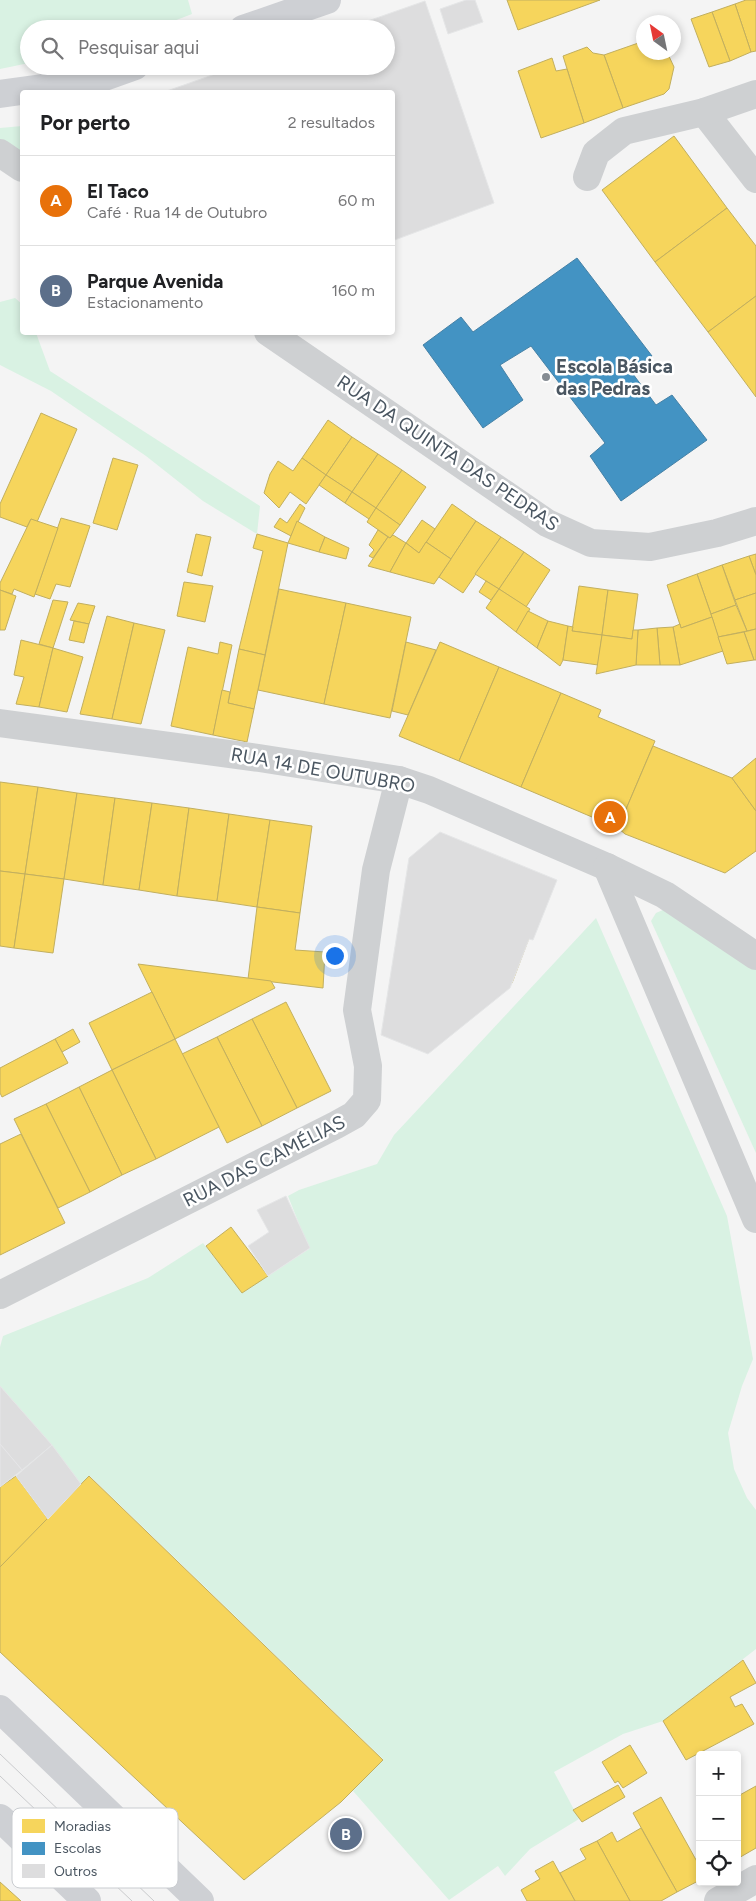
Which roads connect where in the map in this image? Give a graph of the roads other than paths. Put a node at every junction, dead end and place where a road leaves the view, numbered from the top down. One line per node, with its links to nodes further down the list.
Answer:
1 (327, 0): 2 (main road)
2 (269, 20)
3 (116, 75): 4 (main road)
4 (91, 87): 5 (main road)
5 (52, 90)
6 (20, 92): 7 (main road)
7 (0, 94)
8 (756, 94): 9 (street)
9 (704, 112): 12 (street); 13 (street)
10 (0, 153): 11 (street)
11 (20, 167)
12 (587, 177)
13 (756, 179)
14 (272, 335): 15 (street, RUA DA QUINTA DAS PEDRAS)
15 (756, 521)
16 (0, 723): 17 (street, RUA 14 DE OUTUBRO)
17 (399, 780): 18 (street, RUA 14 DE OUTUBRO); 21 (street, RUA DAS CAMÉLIAS)
18 (607, 867): 19 (street, RUA 14 DE OUTUBRO); 20 (street)
19 (756, 956)
20 (756, 1219)
21 (0, 1294)
22 (0, 1709): 23 (main road)
23 (106, 1808)
24 (0, 1818): 25 (main road)
25 (12, 1829)
26 (178, 1879): 31 (main road)
27 (756, 1879): 29 (street)
28 (73, 1888): 30 (main road)
29 (722, 1900)
30 (87, 1901)
31 (200, 1901)

